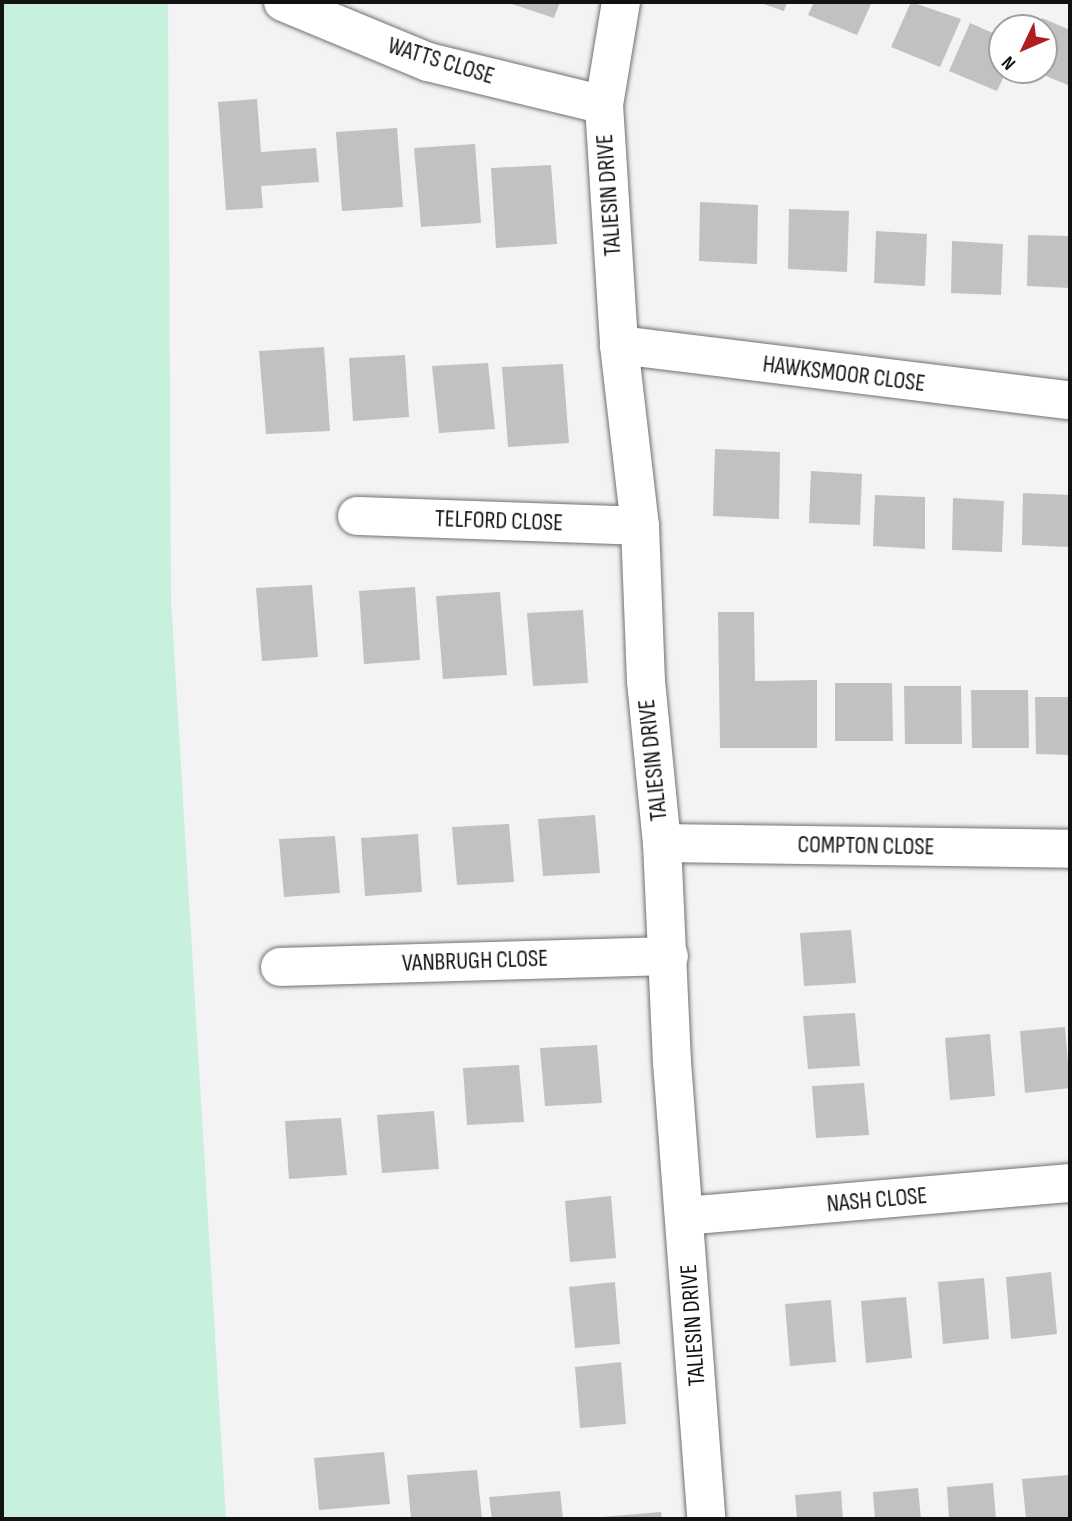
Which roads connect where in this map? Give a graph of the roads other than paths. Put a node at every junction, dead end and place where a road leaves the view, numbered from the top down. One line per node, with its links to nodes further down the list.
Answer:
1 (283, 2): 3 (street, WATTS CLOSE)
2 (621, 2): 3 (street, TALIESIN DRIVE)
3 (604, 104): 4 (street, TALIESIN DRIVE)
4 (619, 345): 5 (street, HAWKSMOOR CLOSE); 7 (street, TALIESIN DRIVE)
5 (1070, 400)
6 (357, 516): 7 (street, TELFORD CLOSE)
7 (640, 526): 8 (street, TALIESIN DRIVE)
8 (662, 843): 9 (street, COMPTON CLOSE); 10 (street, TALIESIN DRIVE)
9 (1070, 849)
10 (669, 956): 11 (street, VANBRUGH CLOSE); 13 (street, TALIESIN DRIVE)
11 (280, 967)
12 (1070, 1183): 13 (street, NASH CLOSE)
13 (684, 1216): 14 (street, TALIESIN DRIVE)
14 (706, 1519)

